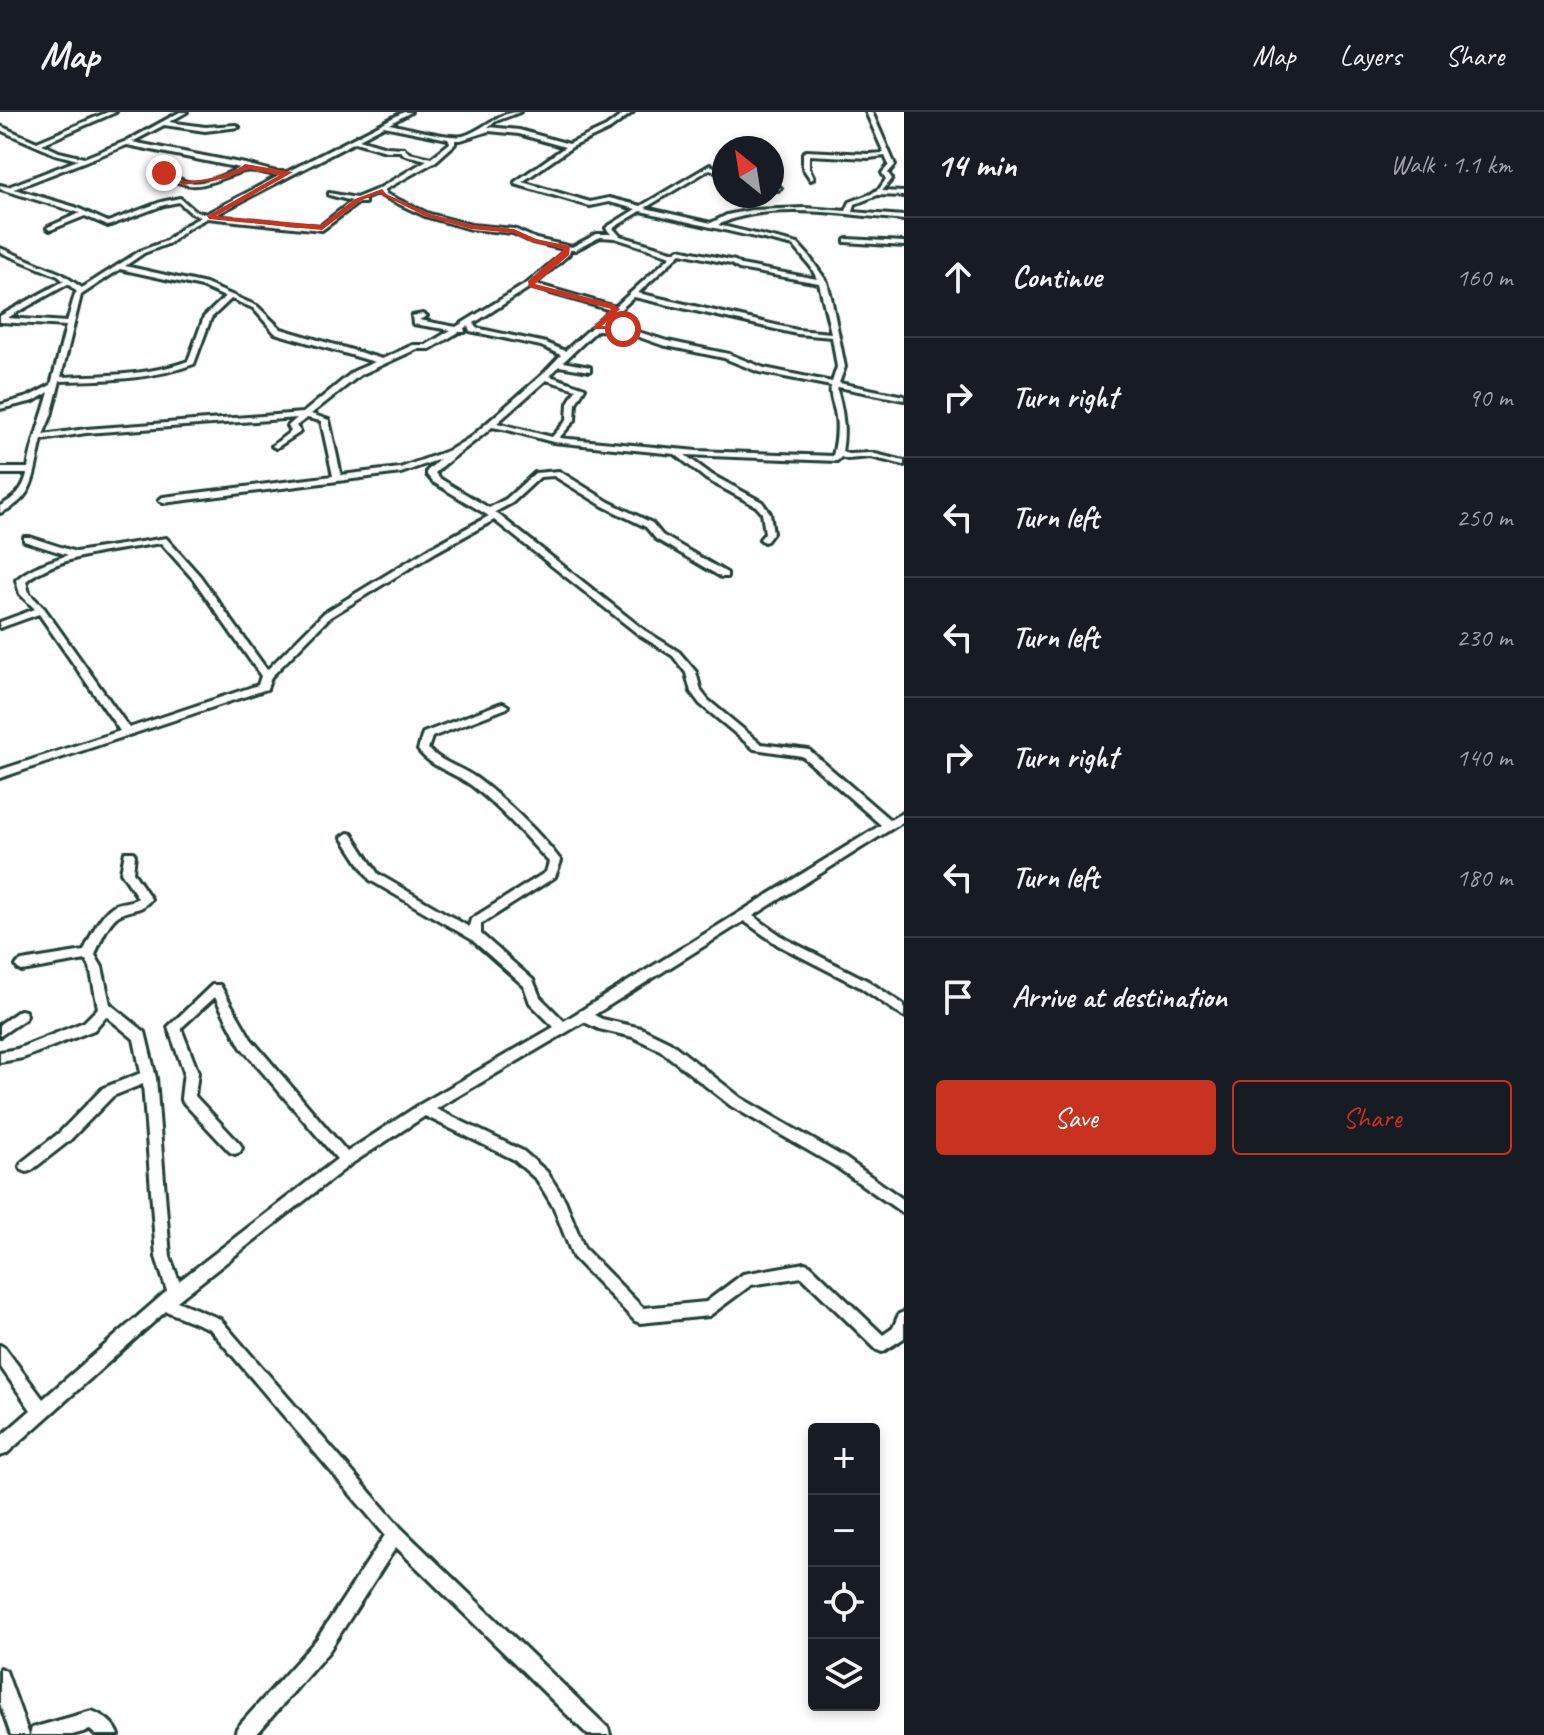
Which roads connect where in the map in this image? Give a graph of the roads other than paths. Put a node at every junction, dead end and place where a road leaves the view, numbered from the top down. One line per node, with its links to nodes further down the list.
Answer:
1 (113, 112): 9 (street)
2 (184, 112): 8 (street)
3 (408, 112): 10 (street)
4 (517, 112): 12 (street)
5 (630, 112): 18 (street)
6 (869, 112): 19 (street)
7 (76, 121): 9 (street)
8 (162, 123): 11 (street); 16 (street)
9 (84, 124): 17 (street)
10 (385, 125): 14 (street); 15 (street)
11 (236, 127)
12 (482, 130): 14 (street); 18 (street)
13 (2, 131): 17 (street)
14 (451, 138): 21 (street)
15 (355, 140): 21 (street); 26 (street)
16 (124, 143): 20 (street); 22 (street)
17 (37, 144): 20 (street)
18 (570, 146): 36 (street)
19 (887, 154): 23 (street); 28 (street)
20 (86, 159): 29 (street)
21 (434, 160): 30 (street)
22 (245, 166): 26 (street); 27 (street)
23 (890, 166): 24 (street); 31 (street)
24 (904, 167)
25 (712, 168): 36 (street)
26 (290, 172): 39 (street)
27 (164, 173)
28 (811, 178)
29 (4, 188): 38 (street)
30 (380, 190): 34 (street); 46 (street)
31 (879, 193): 33 (street); 37 (street)
32 (331, 194): 34 (street)
33 (904, 194)
34 (357, 200): 35 (street); 39 (street)
35 (368, 204)
36 (641, 209): 41 (street); 43 (street)
37 (849, 213): 40 (street); 41 (street)
38 (84, 214): 39 (street); 42 (street)
39 (209, 217): 49 (street)
40 (904, 218)
41 (713, 225): 51 (street)
42 (50, 228)
43 (617, 236): 46 (street); 48 (street)
44 (847, 241): 45 (street)
45 (904, 244)
46 (567, 248): 52 (street)
47 (2, 253): 50 (street)
48 (676, 255): 51 (street); 54 (street)
49 (118, 267): 53 (street); 55 (street)
50 (67, 282): 53 (street); 59 (street)
51 (824, 282): 65 (street)
52 (531, 283): 56 (street); 62 (street)
53 (82, 292): 57 (street)
54 (632, 294): 56 (street); 65 (street)
55 (230, 296): 67 (street); 71 (street)
56 (616, 309): 63 (street)
57 (74, 314): 60 (street); 61 (street)
58 (423, 316): 64 (street)
59 (0, 319): 60 (street)
60 (54, 323): 61 (street)
61 (71, 324): 71 (street)
62 (471, 326): 64 (street); 66 (street)
63 (595, 328): 66 (street); 72 (street)
64 (457, 330): 67 (street)
65 (835, 335): 72 (street)
66 (565, 354): 68 (street)
67 (379, 361): 75 (street)
68 (557, 363): 69 (street); 70 (street)
69 (587, 369)
70 (545, 377): 76 (street); 78 (street)
71 (56, 382): 74 (street); 77 (street)
72 (836, 384): 73 (street); 82 (street)
73 (904, 398)
74 (0, 407)
75 (305, 415): 77 (street); 79 (street); 88 (street)
76 (492, 425): 78 (street); 80 (street)
77 (38, 438): 86 (street)
78 (553, 440): 81 (street)
79 (276, 446)
80 (453, 452): 84 (street); 87 (street)
81 (676, 453): 82 (street); 93 (street)
82 (839, 453): 83 (street)
83 (904, 463)
84 (401, 470): 87 (street); 88 (street)
85 (0, 471): 86 (street)
86 (30, 471): 90 (street)
87 (430, 473): 91 (street)
88 (337, 477): 89 (street)
89 (163, 500)
90 (0, 510)
91 (492, 514): 95 (street); 98 (street); 103 (street)
92 (27, 539): 94 (street)
93 (764, 539)
94 (76, 555): 96 (street); 98 (street)
95 (724, 575)
96 (41, 610): 97 (street); 100 (street)
97 (0, 625)
98 (266, 676): 100 (street)
99 (503, 706): 107 (street)
100 (126, 731): 101 (street)
101 (0, 774)
102 (904, 816): 103 (street)
103 (889, 825): 106 (street)
104 (348, 837): 107 (street)
105 (129, 855): 108 (street)
106 (745, 916): 111 (street); 113 (street)
107 (475, 936): 114 (street)
108 (89, 955): 109 (street); 110 (street)
109 (22, 966)
110 (106, 1008): 116 (street); 117 (street)
111 (904, 1012)
112 (20, 1015): 115 (street)
113 (583, 1015): 114 (street); 122 (street)
114 (563, 1028): 118 (street)
115 (0, 1031)
116 (0, 1057)
117 (148, 1076): 121 (street); 123 (street)
118 (424, 1109): 120 (street); 124 (street)
119 (235, 1148): 120 (street)
120 (346, 1160): 123 (street)
121 (27, 1166)
122 (904, 1208)
123 (170, 1298): 126 (street); 128 (street)
124 (904, 1319)
125 (0, 1353): 126 (street)
126 (41, 1410): 127 (street)
127 (0, 1448)
128 (395, 1534): 133 (street); 134 (street)
129 (0, 1677): 130 (street)
130 (20, 1735)
131 (39, 1735): 132 (street)
132 (110, 1735)
133 (244, 1735)
134 (601, 1735)

